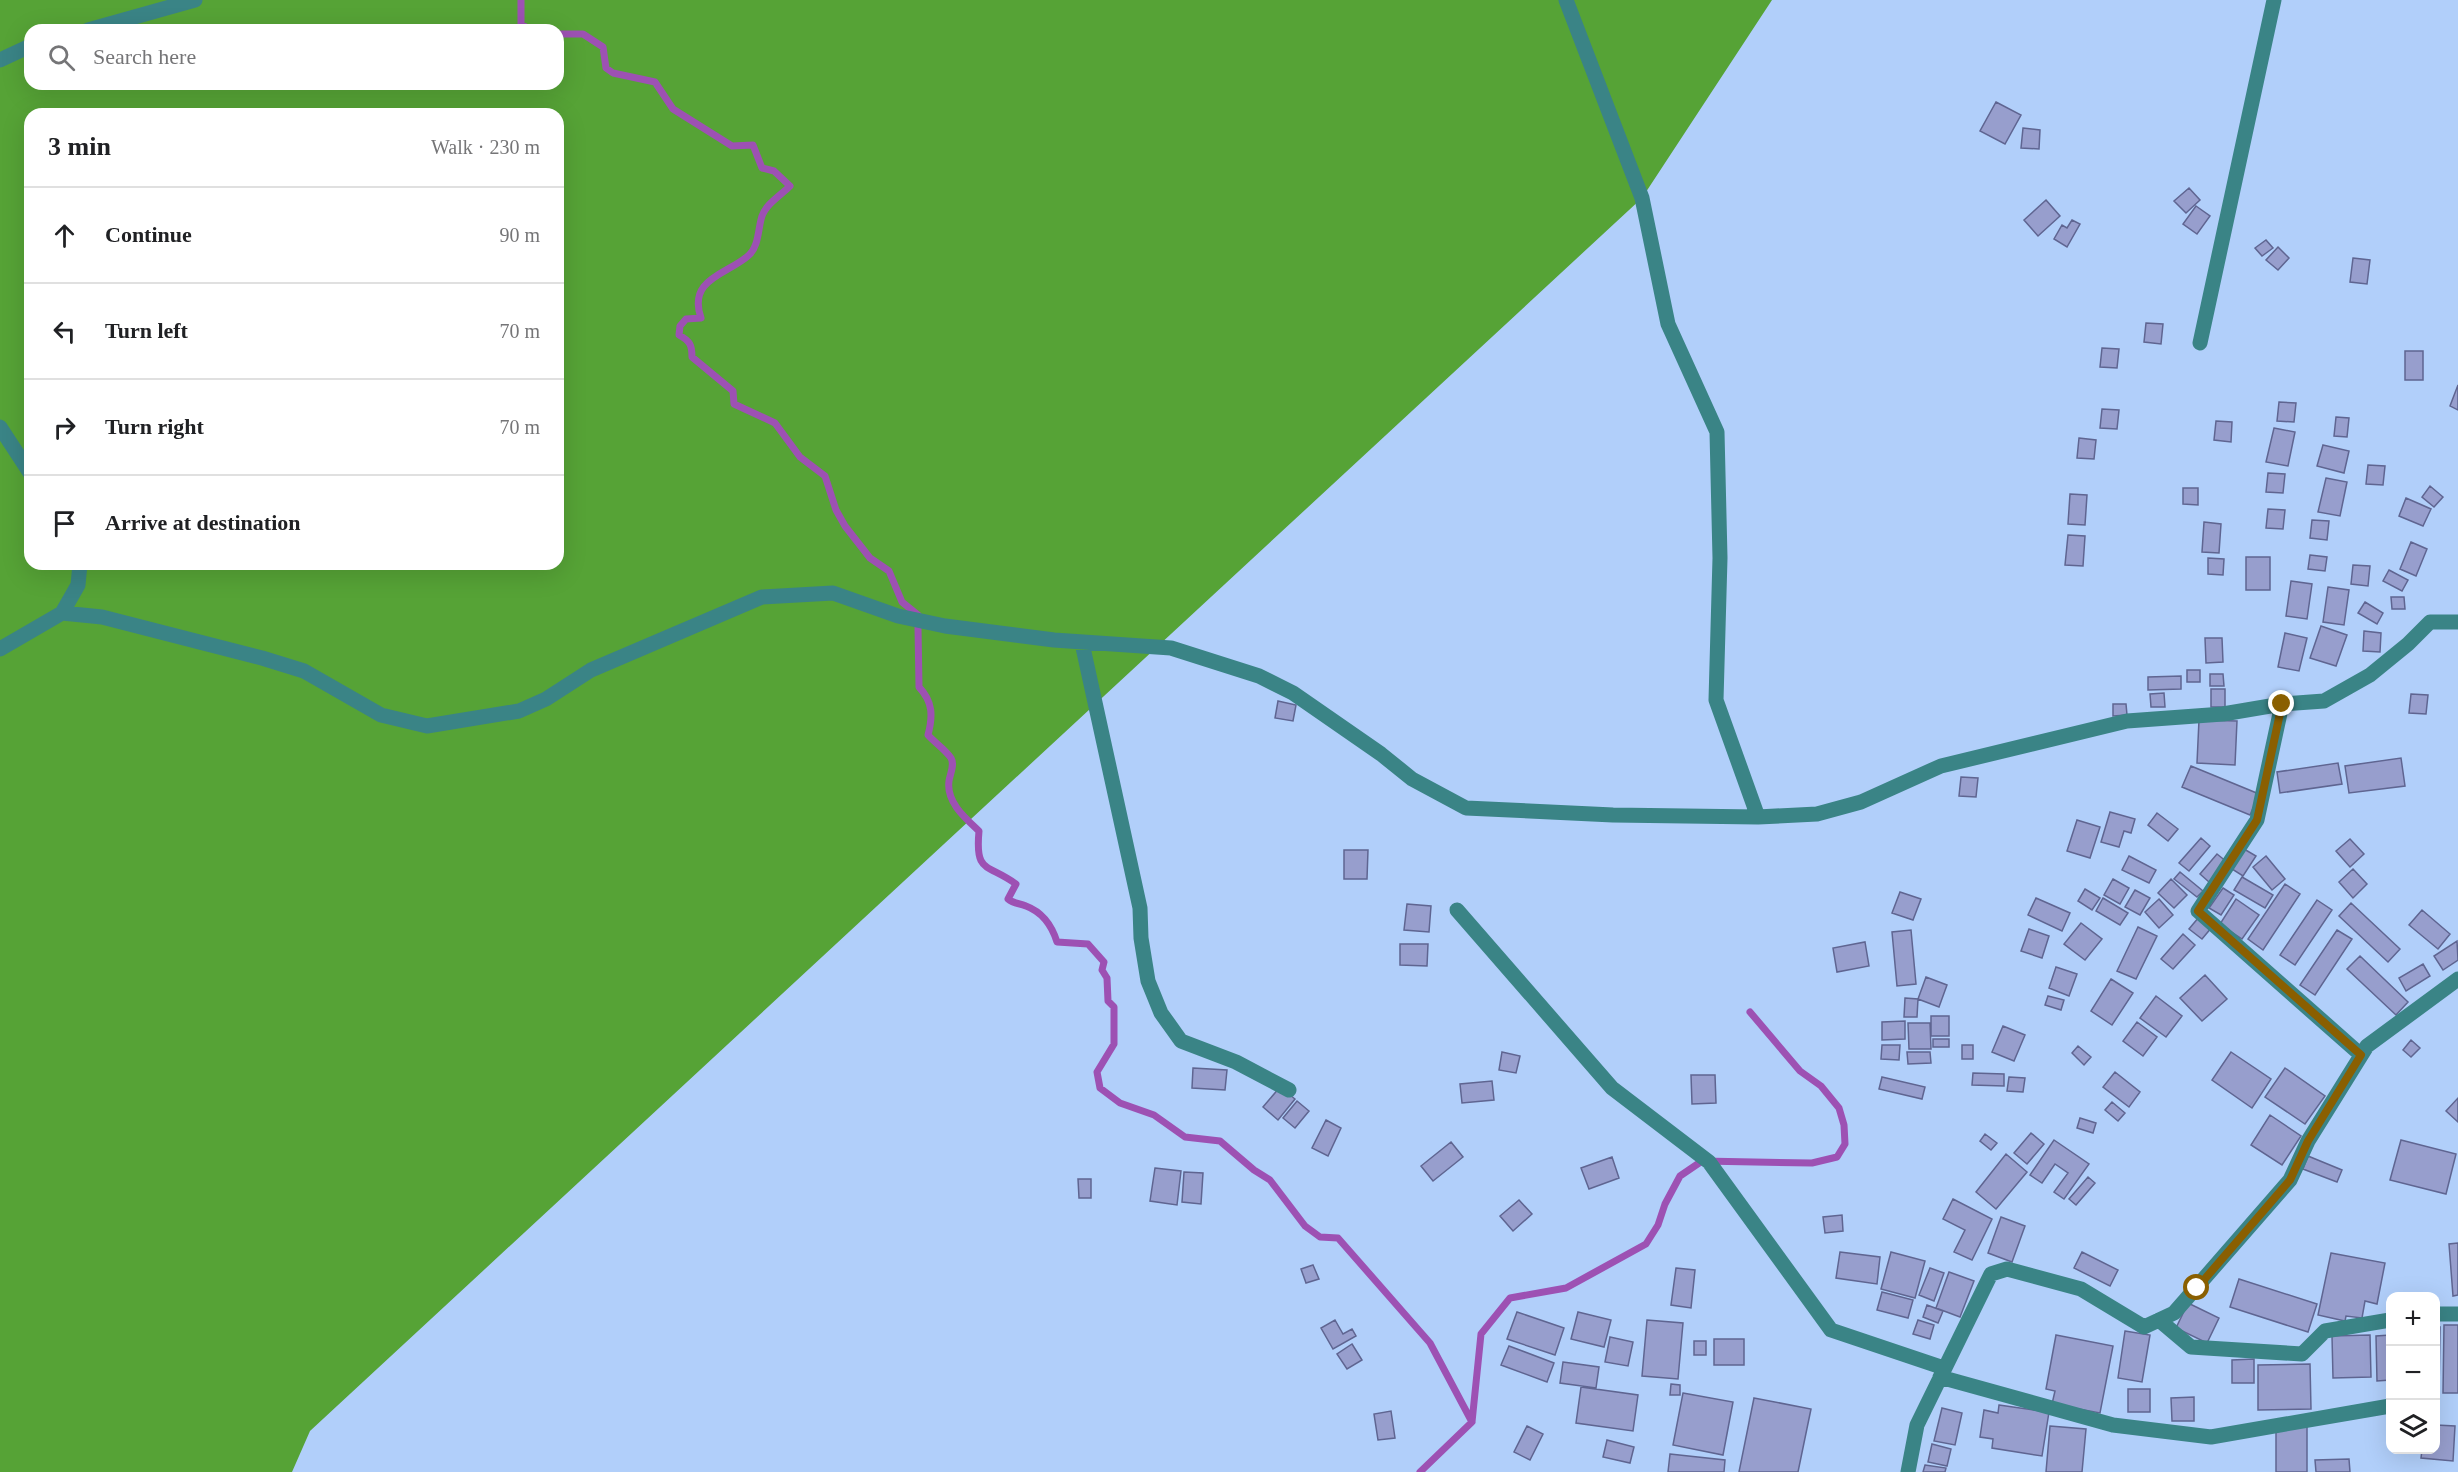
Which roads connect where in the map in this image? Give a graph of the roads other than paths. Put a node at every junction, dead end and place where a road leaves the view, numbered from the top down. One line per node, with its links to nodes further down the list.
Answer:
1 (195, 0): 4 (street)
2 (1566, 0): 16 (street)
3 (2274, 0): 7 (street)
4 (109, 24)
5 (24, 49): 6 (street)
6 (0, 60)
7 (2200, 343)
8 (0, 427): 9 (street)
9 (24, 464)
10 (79, 570): 11 (street)
11 (62, 613): 13 (street); 14 (street)
12 (2458, 622): 15 (street)
13 (1082, 643): 16 (street); 20 (street)
14 (0, 649)
15 (2282, 704): 16 (street); 19 (street)
16 (1758, 817)
17 (1456, 910): 25 (street)
18 (2458, 979): 19 (street)
19 (2361, 1055): 23 (street)
20 (1289, 1090)
21 (2440, 1314): 22 (street)
22 (2458, 1314)
23 (2159, 1320): 24 (street); 25 (street)
24 (2386, 1321)
25 (1942, 1372): 26 (street); 27 (street)
26 (2386, 1407)
27 (1908, 1472)

